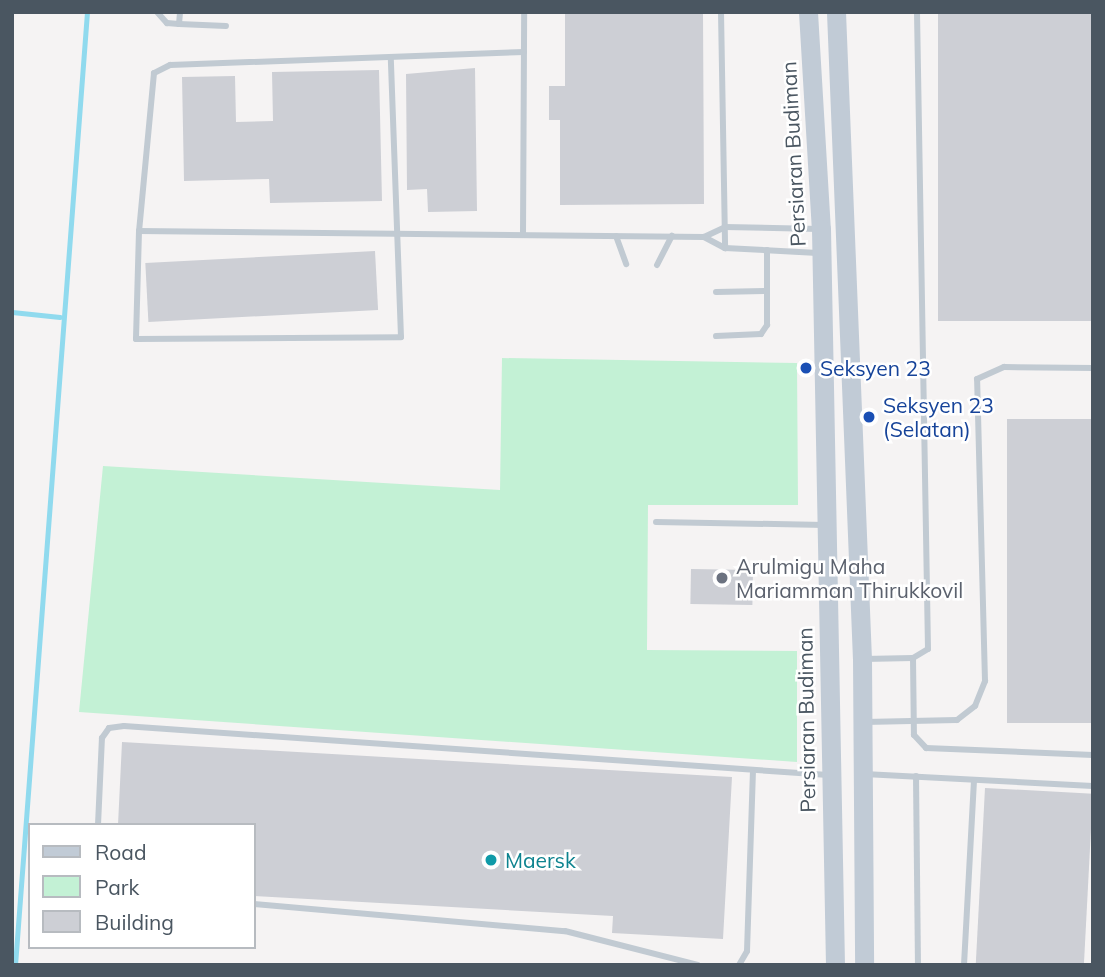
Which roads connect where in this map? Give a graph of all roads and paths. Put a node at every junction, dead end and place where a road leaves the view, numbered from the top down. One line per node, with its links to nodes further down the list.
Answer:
1 (158, 12): 8 (lane)
2 (180, 12): 8 (lane)
3 (524, 12): 10 (lane)
4 (722, 12): 12 (lane)
5 (808, 12): 13 (main road, Persiaran Budiman)
6 (836, 12): 32 (main road)
7 (917, 12): 31 (lane)
8 (179, 24): 9 (lane)
9 (226, 26)
10 (524, 52): 11 (lane); 16 (lane)
11 (391, 58): 14 (lane); 15 (lane)
12 (725, 227): 13 (lane); 19 (lane); 20 (lane)
13 (821, 229): 22 (main road, Persiaran Budiman)
14 (139, 231): 15 (lane); 15 (lane)
15 (400, 234): 16 (lane)
16 (523, 235): 17 (lane)
17 (616, 236): 18 (lane); 23 (lane)
18 (672, 236): 19 (lane); 24 (lane)
19 (704, 237): 20 (lane)
20 (725, 248): 21 (lane)
21 (767, 250): 22 (lane); 25 (lane)
22 (821, 253): 30 (main road, Persiaran Budiman)
23 (626, 264)
24 (657, 265)
25 (767, 291): 26 (lane); 27 (lane)
26 (716, 292)
27 (716, 336)
28 (1093, 368): 33 (lane)
29 (656, 522): 30 (lane)
30 (827, 525): 38 (main road, Persiaran Budiman)
31 (913, 658): 32 (lane); 33 (lane)
32 (862, 659): 34 (main road)
33 (913, 721): 34 (lane); 35 (lane)
34 (863, 722): 37 (main road)
35 (1093, 755)
36 (753, 773): 38 (lane); 42 (lane); 45 (lane)
37 (864, 774): 39 (lane); 47 (main road)
38 (828, 775): 46 (main road, Persiaran Budiman)
39 (916, 776): 40 (lane); 48 (lane)
40 (974, 779): 41 (lane); 49 (lane)
41 (1093, 786)
42 (98, 823)
43 (256, 904): 44 (lane)
44 (698, 965)
45 (739, 965)
46 (835, 965)
47 (864, 965)
48 (918, 965)
49 (964, 965)

